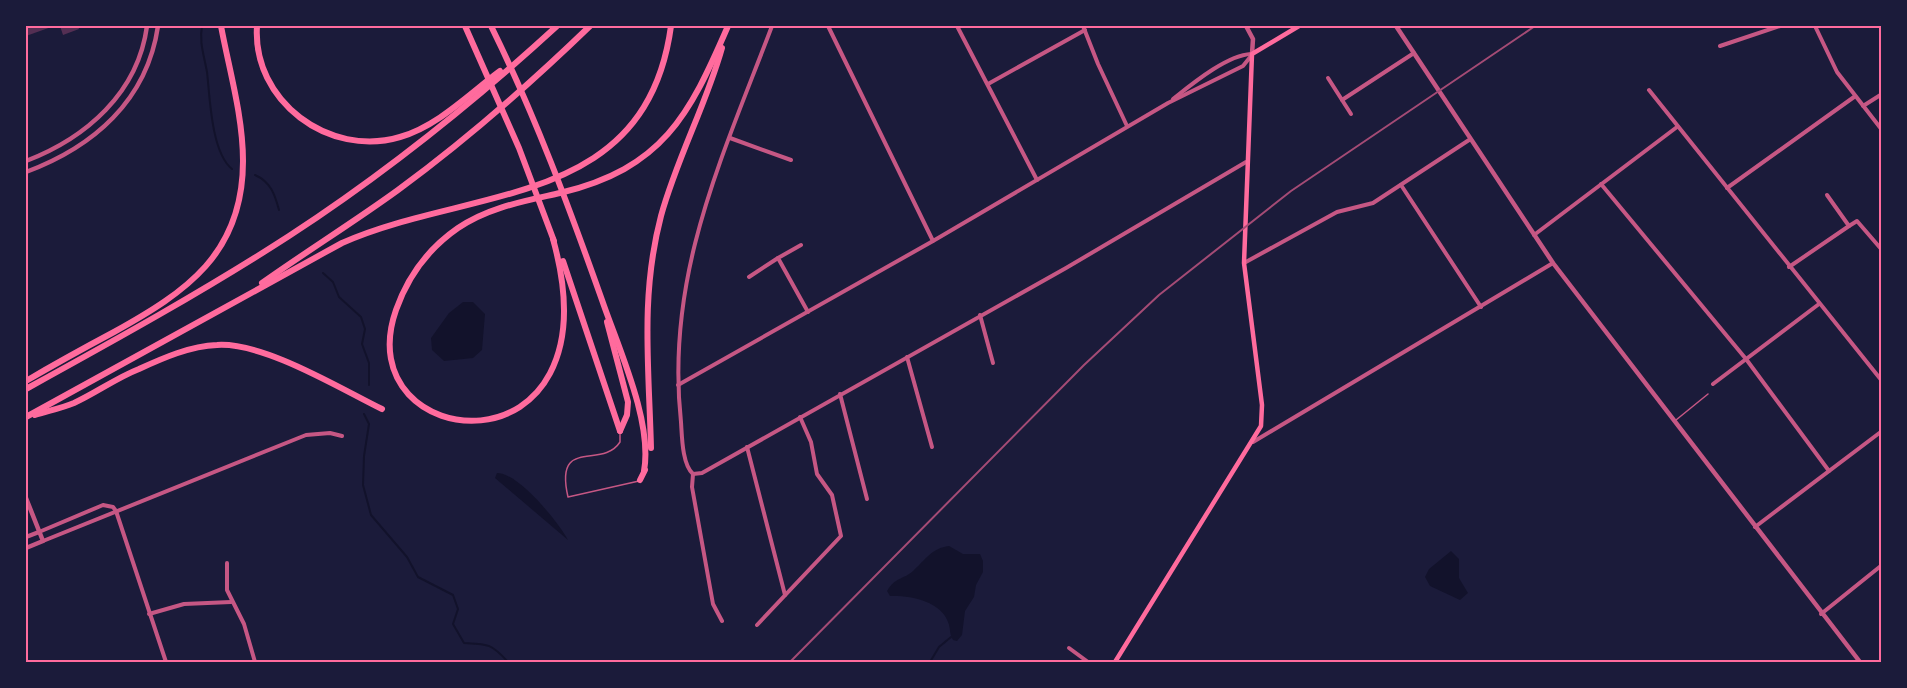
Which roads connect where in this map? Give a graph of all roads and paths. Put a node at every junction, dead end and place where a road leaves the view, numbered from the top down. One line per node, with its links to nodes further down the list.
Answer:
1 (147, 26): 40 (street)
2 (158, 26): 43 (street)
3 (221, 26): 70 (highway)
4 (257, 26): 22 (highway)
5 (460, 26): 21 (highway)
6 (465, 26): 21 (highway)
7 (491, 26): 62 (highway)
8 (557, 26): 22 (highway)
9 (590, 26): 61 (highway)
10 (671, 26): 61 (highway)
11 (728, 26): 52 (highway); 87 (highway)
12 (772, 26): 38 (street)
13 (828, 26): 53 (street)
14 (957, 26): 27 (street)
15 (1246, 26): 25 (street)
16 (1299, 26): 25 (main road)
17 (1396, 26): 24 (street)
18 (1780, 26): 23 (street)
19 (1815, 26): 30 (street)
20 (1084, 28): 27 (street); 35 (street)
21 (471, 42): 52 (highway)
22 (534, 46): 74 (highway)
23 (1720, 46)
24 (1414, 53): 31 (street); 39 (street)
25 (1252, 54): 32 (street); 32 (street); 42 (main road)
26 (1328, 78): 31 (street)
27 (988, 84): 45 (street)
28 (1649, 90): 36 (street)
29 (1881, 94): 33 (street)
30 (1854, 97): 33 (street); 48 (street)
31 (1342, 100): 34 (street)
32 (1168, 103): 35 (street)
33 (1863, 106): 37 (street)
34 (1351, 114)
35 (1127, 127): 45 (street)
36 (1677, 127): 46 (street); 48 (street)
37 (1881, 130)
38 (730, 138): 41 (street); 73 (street)
39 (1469, 140): 47 (street); 51 (street)
40 (28, 160): 43 (street)
41 (791, 160)
42 (1246, 162): 57 (main road); 66 (street)
43 (34, 169): 44 (street)
44 (26, 172)
45 (1037, 180): 53 (street)
46 (1601, 184): 51 (street); 68 (street)
47 (1401, 185): 57 (street); 64 (street)
48 (1727, 188): 59 (street)
49 (1827, 195): 50 (street)
50 (1850, 226): 55 (street); 59 (street)
51 (1533, 236): 58 (street)
52 (553, 239): 81 (highway)
53 (933, 241): 65 (street)
54 (801, 245): 56 (street)
55 (1881, 250)
56 (778, 258): 60 (street); 65 (street)
57 (1244, 263): 84 (main road)
58 (1552, 263): 64 (street); 80 (street)
59 (1789, 267): 63 (street)
60 (749, 277)
61 (242, 298): 78 (highway)
62 (602, 301): 81 (highway); 87 (highway)
63 (1819, 304): 68 (street); 71 (street)
64 (1481, 307): 84 (street)
65 (808, 312): 73 (street)
66 (980, 315): 67 (street); 69 (street)
67 (907, 357): 75 (street); 86 (street)
68 (1746, 359): 72 (street); 88 (street)
69 (993, 363)
70 (26, 381)
71 (1881, 381)
72 (1713, 384)
73 (678, 385): 89 (street)
74 (26, 389)
75 (840, 394): 79 (street); 92 (street)
76 (1708, 394): 80 (lane)
77 (382, 409): 78 (highway)
78 (26, 417)
79 (800, 417): 85 (street); 101 (street)
80 (1675, 421): 94 (street)
81 (620, 431): 90 (lane)
82 (1881, 431): 88 (street)
83 (342, 436): 93 (street)
84 (1252, 442): 111 (main road)
85 (747, 447): 89 (street); 101 (street)
86 (932, 447)
87 (645, 471): 90 (highway)
88 (1829, 471): 94 (street)
89 (693, 474): 105 (street)
90 (640, 480)
91 (26, 498): 95 (street)
92 (867, 499)
93 (116, 511): 95 (street); 97 (street); 103 (street)
94 (1755, 527): 104 (street)
95 (39, 532): 96 (street); 97 (street)
96 (26, 537)
97 (43, 541): 98 (street)
98 (26, 548)
99 (227, 563): 102 (street)
100 (1881, 565): 104 (street)
101 (784, 595): 106 (street)
102 (232, 602): 103 (street); 109 (street)
103 (149, 614): 108 (street)
104 (1821, 614): 112 (street)
105 (722, 621)
106 (757, 625)
107 (1069, 648): 110 (street)
108 (166, 663)
109 (255, 663)
110 (1088, 663)
111 (1115, 663)
112 (1860, 663)

